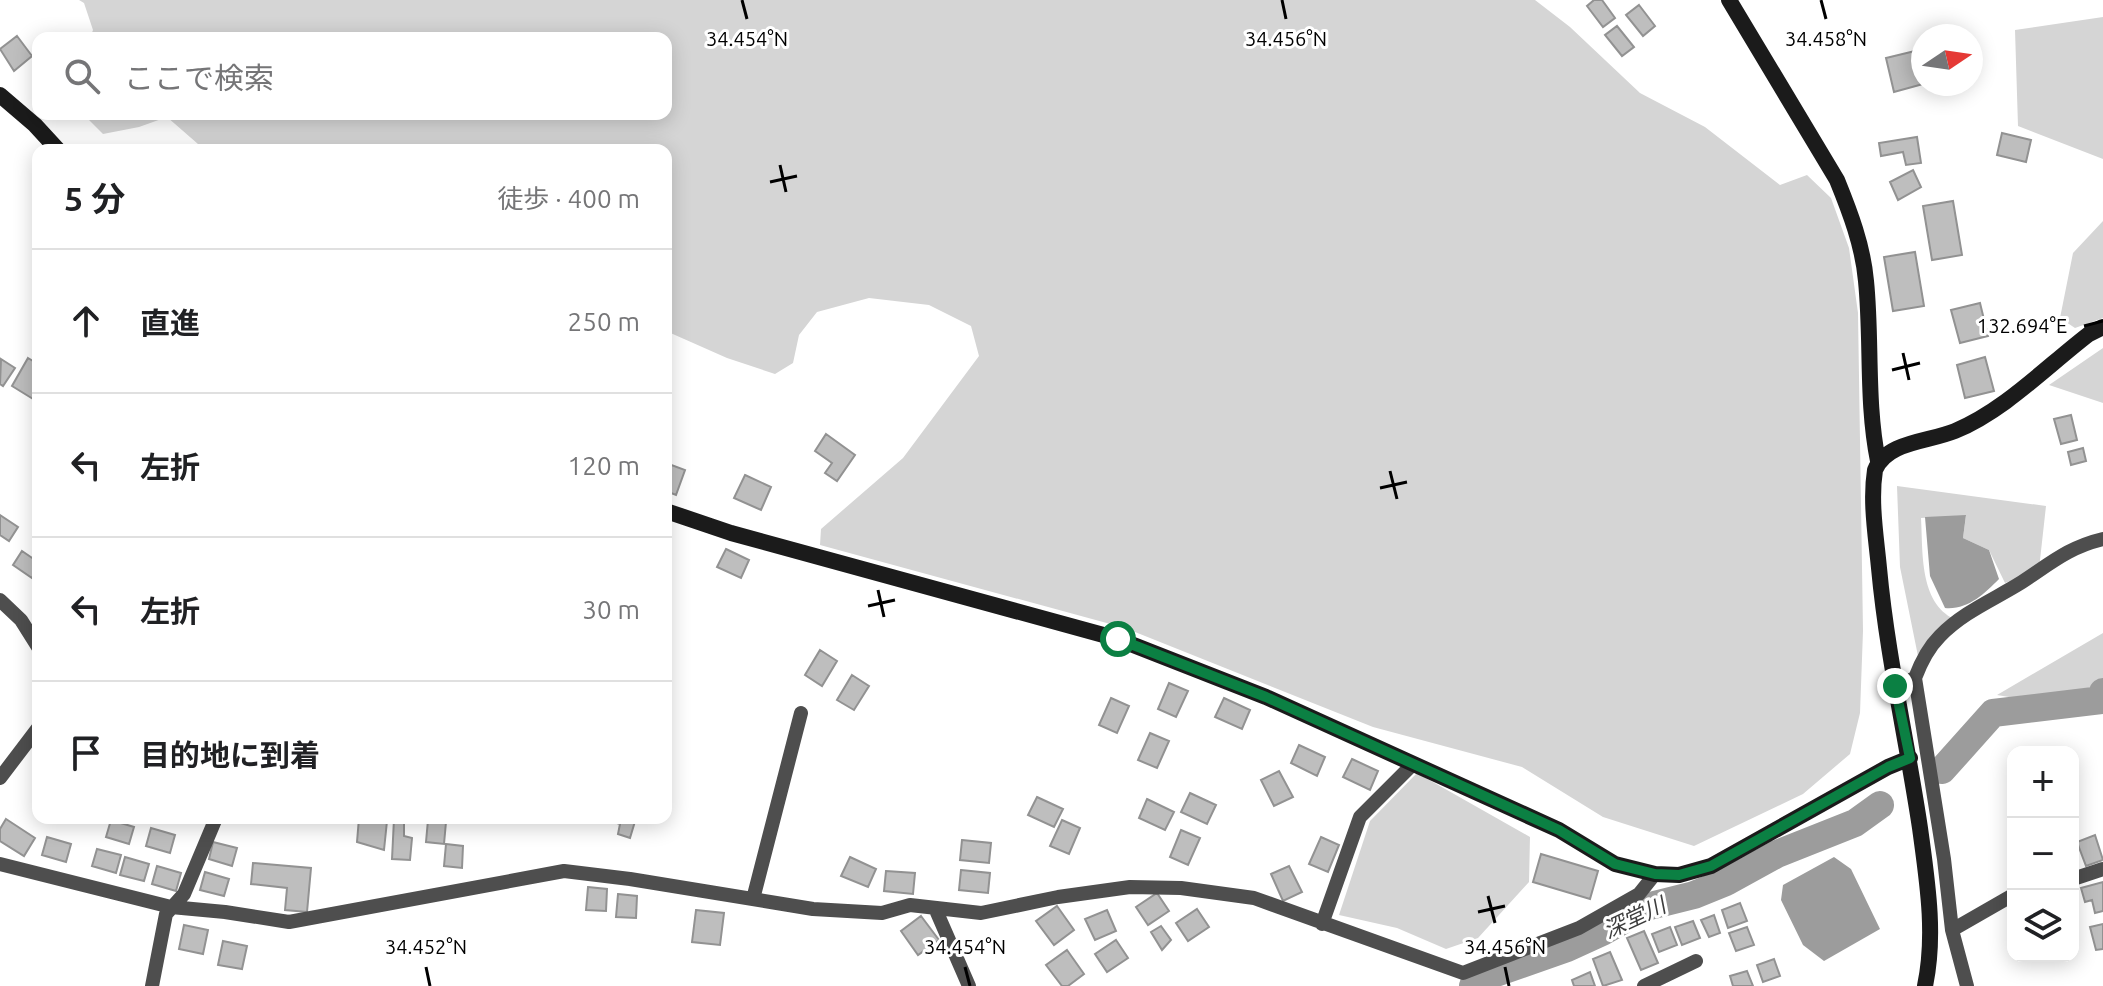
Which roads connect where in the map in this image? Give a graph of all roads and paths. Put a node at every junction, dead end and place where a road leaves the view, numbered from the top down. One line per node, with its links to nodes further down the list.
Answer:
1 (1729, 0): 5 (street)
2 (0, 95): 3 (street)
3 (52, 144)
4 (2103, 327): 5 (street)
5 (1878, 461): 11 (street)
6 (672, 513): 15 (street)
7 (2103, 539): 10 (street)
8 (0, 600): 9 (street)
9 (32, 637)
10 (1915, 678): 11 (street); 27 (street)
11 (1895, 686): 14 (street)
12 (801, 713): 23 (street)
13 (32, 736): 16 (street)
14 (1910, 758): 20 (street); 33 (street)
15 (1412, 765): 20 (street); 26 (street)
16 (0, 778)
17 (213, 824): 24 (street)
18 (0, 864): 24 (street)
19 (2103, 869): 21 (street)
20 (1655, 874): 29 (street)
21 (2079, 877)
22 (2007, 898): 27 (street)
23 (753, 899): 24 (street); 25 (street)
24 (171, 907): 30 (street)
25 (935, 908): 26 (street); 31 (street)
26 (1322, 924): 29 (street)
27 (1952, 930): 34 (street)
28 (1696, 961): 32 (street)
29 (1467, 979)
30 (152, 986)
31 (969, 986)
32 (1644, 986)
33 (1925, 986)
34 (1967, 986)

